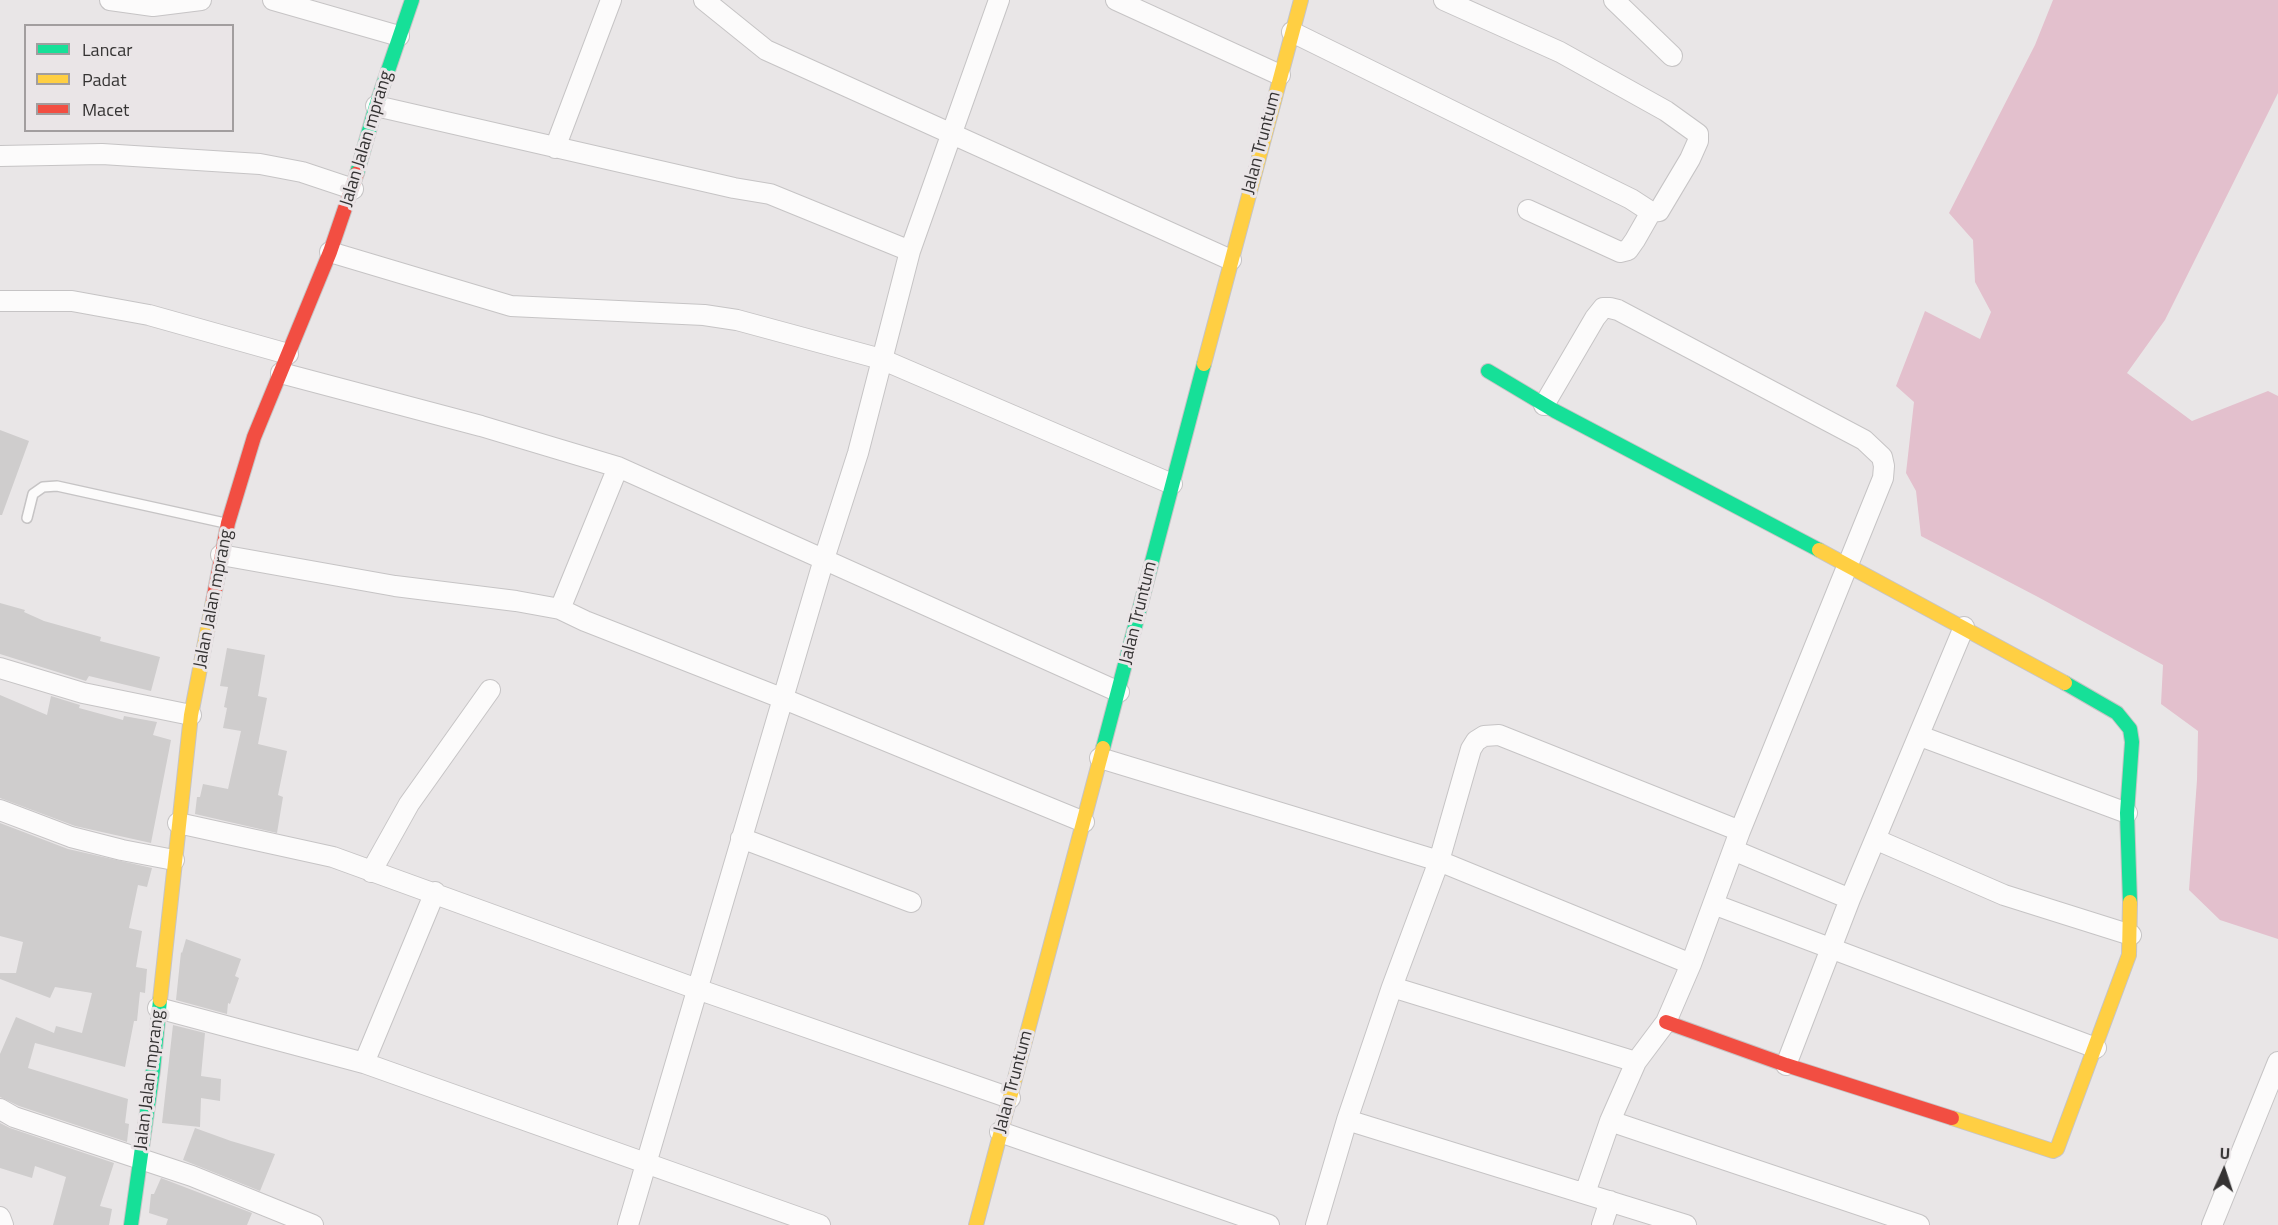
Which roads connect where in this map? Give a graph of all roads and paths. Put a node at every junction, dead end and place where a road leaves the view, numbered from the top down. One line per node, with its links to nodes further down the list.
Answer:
1 (110, 0): 2 (street)
2 (201, 0)
3 (273, 0): 13 (street)
4 (412, 0): 13 (street, Jalan Jalan mprang)
5 (611, 0): 18 (street)
6 (704, 0): 17 (street)
7 (999, 0): 17 (street)
8 (1116, 0): 15 (street)
9 (1301, 0): 12 (street, Jalan Truntum)
10 (1444, 0): 22 (street)
11 (1614, 0): 14 (street)
12 (1292, 32): 15 (street, Jalan Truntum); 22 (street)
13 (399, 36): 16 (street, Jalan Jalan mprang)
14 (1672, 56)
15 (1280, 75): 25 (street, Jalan Truntum)
16 (376, 106): 18 (street); 20 (street, Jalan Jalan mprang)
17 (951, 135): 23 (street); 25 (street)
18 (555, 148): 23 (street)
19 (0, 156): 20 (street)
20 (353, 189): 24 (street, Jalan Jalan mprang)
21 (1528, 210): 22 (street)
22 (1651, 212)
23 (910, 251): 28 (street)
24 (330, 252): 27 (street, Jalan Jalan mprang); 28 (street)
25 (1231, 260): 33 (street, Jalan Truntum)
26 (0, 301): 27 (street)
27 (288, 354): 30 (street, Jalan Jalan mprang)
28 (881, 359): 33 (street); 37 (street)
29 (1488, 371): 31 (street)
30 (281, 373): 32 (street); 35 (street, Jalan Jalan mprang)
31 (1544, 405): 38 (street); 38 (street)
32 (618, 467): 37 (street); 39 (street)
33 (1172, 484): 43 (street, Jalan Truntum)
34 (27, 518): 35 (lane)
35 (228, 523): 36 (street, Jalan Jalan mprang)
36 (221, 555): 39 (street); 45 (street, Jalan Jalan mprang)
37 (824, 559): 43 (street); 44 (street)
38 (1847, 565): 40 (street); 52 (street)
39 (560, 609): 44 (street)
40 (1964, 627): 46 (street); 49 (street)
41 (0, 668): 45 (street)
42 (490, 690): 58 (street)
43 (1119, 692): 47 (street, Jalan Truntum)
44 (784, 699): 50 (street); 53 (street)
45 (191, 715): 51 (street, Jalan Jalan mprang)
46 (1920, 736): 49 (street); 54 (street)
47 (1100, 758): 50 (street, Jalan Truntum); 57 (street)
48 (0, 810): 56 (street)
49 (2127, 813): 63 (street)
50 (1083, 822): 75 (street, Jalan Truntum)
51 (178, 823): 56 (street, Jalan Jalan mprang); 58 (street)
52 (1740, 831): 55 (street); 57 (street)
53 (741, 838): 61 (street); 67 (street)
54 (1876, 840): 60 (street); 63 (street)
55 (1733, 850): 60 (street); 62 (street)
56 (174, 860): 68 (street, Jalan Jalan mprang)
57 (1439, 861): 65 (street); 66 (street)
58 (371, 872): 59 (street)
59 (435, 892): 67 (street); 73 (street)
60 (1850, 899): 64 (street)
61 (910, 902)
62 (1713, 904): 64 (street); 65 (street)
63 (2131, 935): 70 (street)
64 (1830, 950): 70 (street); 74 (street)
65 (1691, 964): 69 (street)
66 (1392, 987): 71 (street); 77 (street)
67 (698, 989): 75 (street); 81 (street)
68 (158, 1008): 73 (street); 80 (street, Jalan Jalan mprang)
69 (1666, 1022): 71 (street); 74 (street)
70 (2096, 1048): 74 (street)
71 (1636, 1062): 78 (street)
72 (2278, 1062): 98 (street)
73 (364, 1063): 81 (street)
74 (1786, 1065)
75 (1010, 1098): 79 (street, Jalan Truntum)
76 (0, 1109): 80 (street)
77 (1347, 1120): 83 (street); 94 (street)
78 (1610, 1121): 83 (street); 97 (street)
79 (999, 1137): 82 (street); 92 (street, Jalan Truntum)
80 (141, 1158): 88 (street, Jalan Jalan mprang); 89 (street)
81 (646, 1162): 90 (street); 91 (street)
82 (1127, 1181): 86 (street); 93 (street)
83 (1585, 1193): 84 (street)
84 (1610, 1201): 95 (street); 96 (street)
85 (0, 1217): 87 (street)
86 (1264, 1224)
87 (3, 1225)
88 (131, 1225)
89 (313, 1225)
90 (628, 1225)
91 (820, 1225)
92 (976, 1225)
93 (1237, 1225)
94 (1316, 1225)
95 (1602, 1225)
96 (1686, 1225)
97 (1919, 1225)
98 (2212, 1225)

